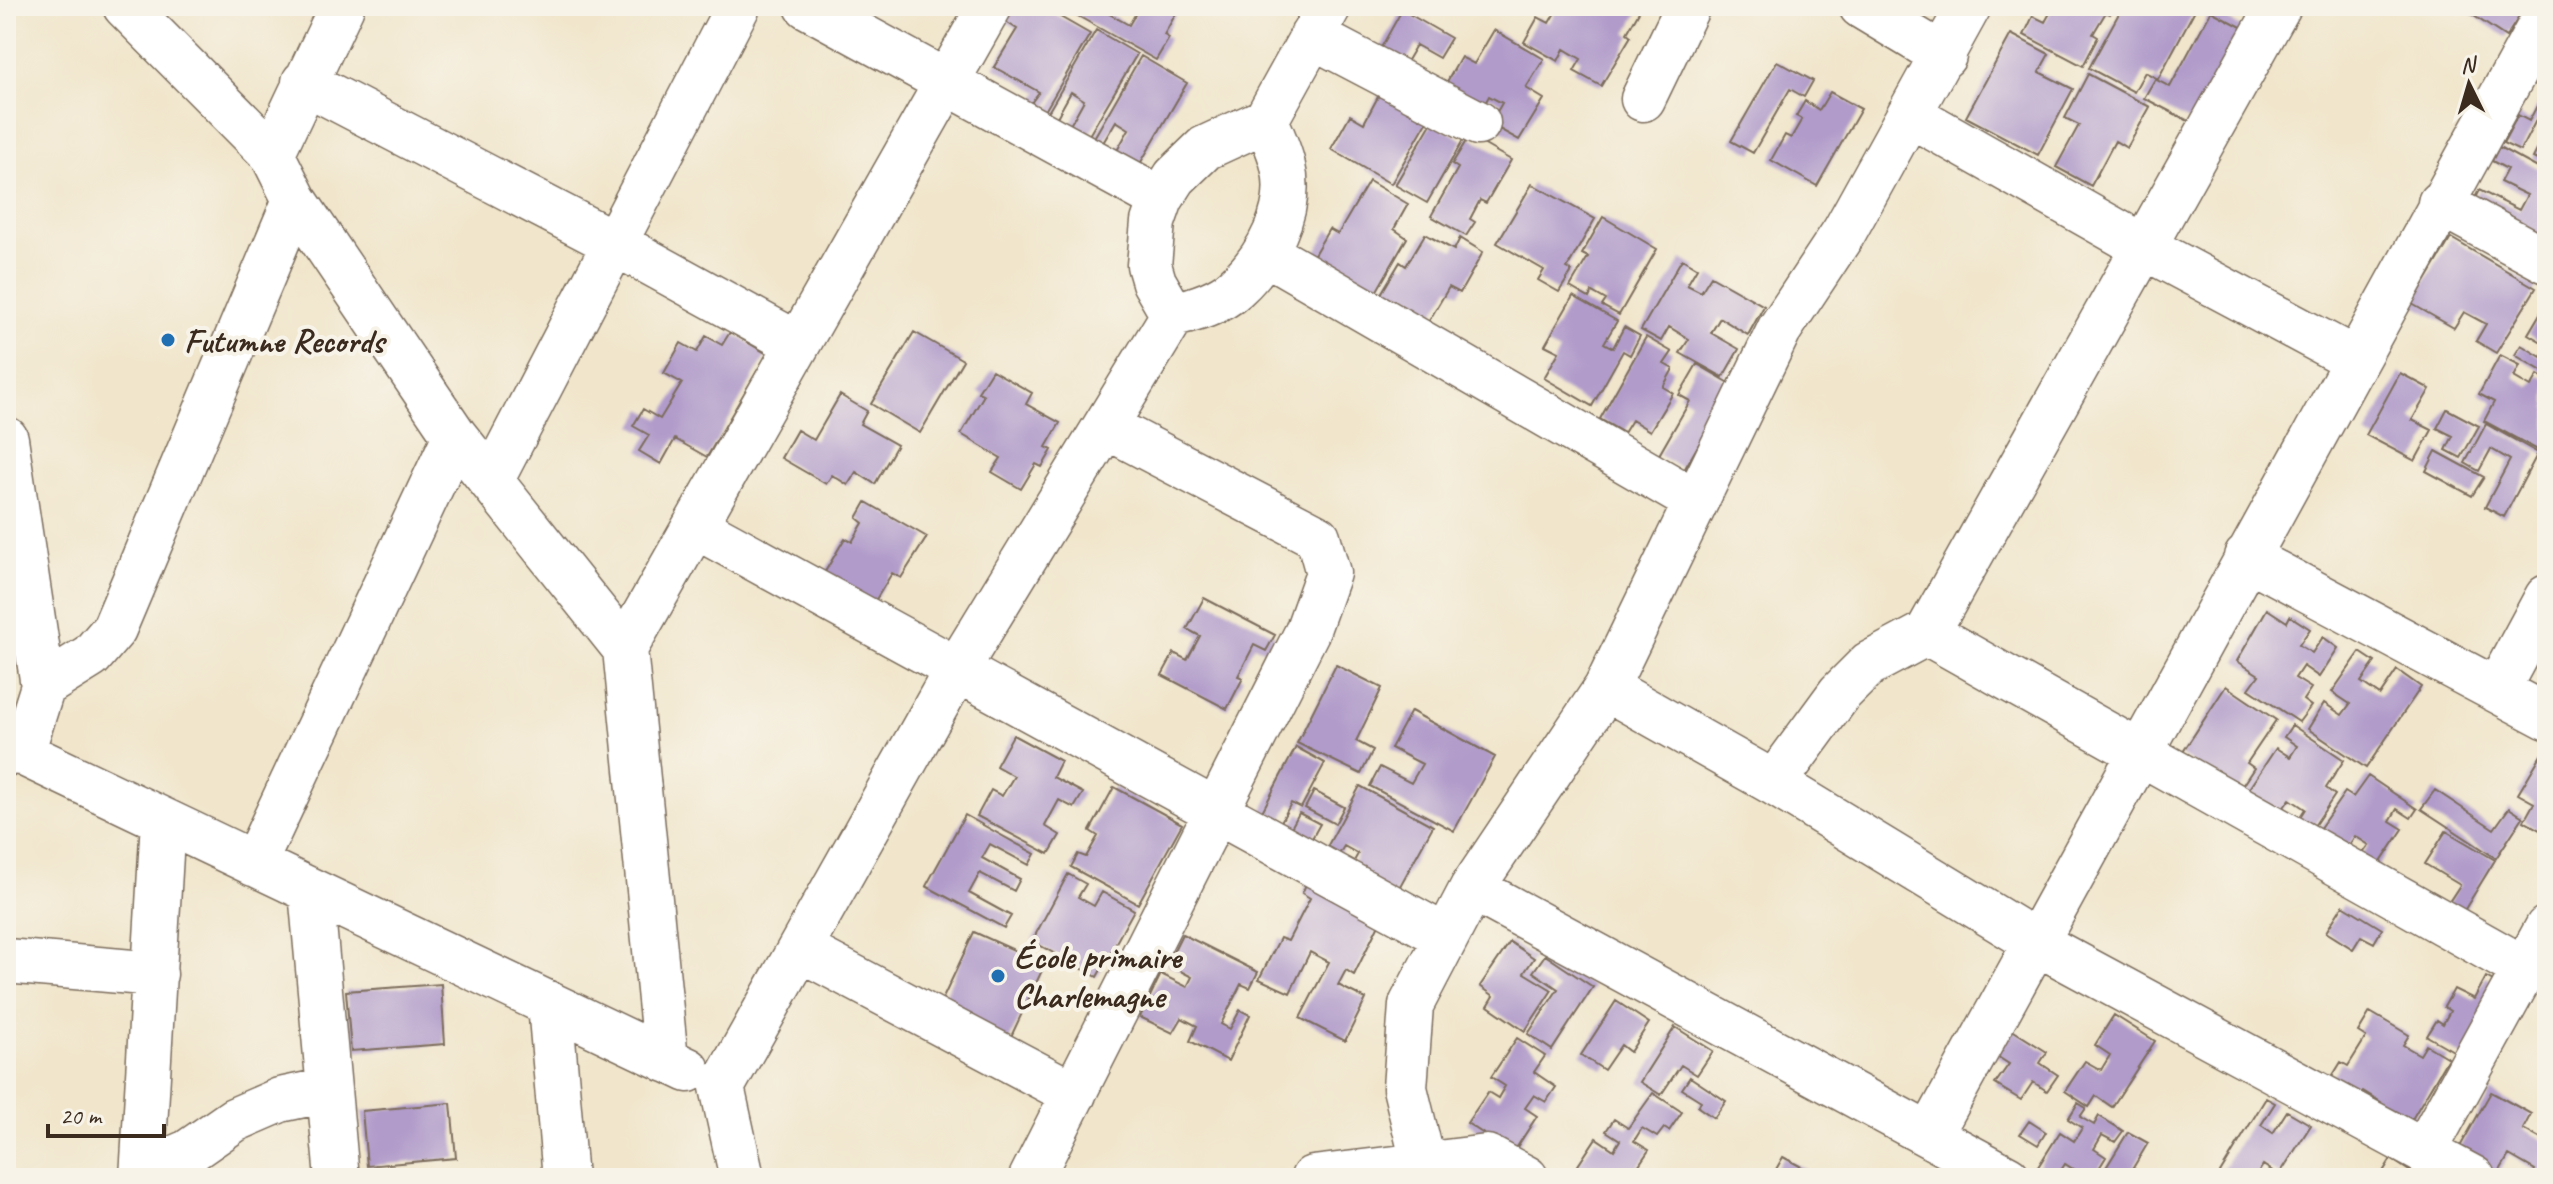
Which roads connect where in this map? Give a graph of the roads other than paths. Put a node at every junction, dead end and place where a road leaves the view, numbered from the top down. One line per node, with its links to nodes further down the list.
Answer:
1 (125, 6): 19 (street)
2 (342, 6): 13 (street)
3 (738, 6): 23 (street)
4 (807, 6): 14 (street)
5 (990, 6): 14 (street)
6 (1688, 6): 15 (street)
7 (1861, 6): 12 (street)
8 (1969, 6): 12 (street)
9 (2263, 11): 24 (street)
10 (2547, 13): 22 (street)
11 (1320, 21): 17 (street); 18 (street)
12 (1944, 56): 16 (street)
13 (304, 82): 19 (street); 23 (street)
14 (946, 84): 20 (street); 28 (street)
15 (1643, 99)
16 (1909, 114): 24 (street); 34 (street)
17 (1266, 120): 20 (street); 25 (street)
18 (1478, 123)
19 (272, 154): 21 (street)
20 (1161, 199): 27 (street)
21 (295, 200): 31 (street); 41 (street)
22 (2440, 203): 26 (street); 29 (street)
23 (616, 244): 28 (street); 33 (street)
24 (2144, 247): 29 (street); 38 (street)
25 (1266, 253): 27 (street); 34 (street)
26 (2547, 261)
27 (1173, 315): 30 (street)
28 (798, 344): 35 (street)
29 (2354, 359): 36 (street)
30 (1107, 427): 40 (street); 48 (street)
31 (455, 436): 33 (street); 50 (street)
32 (6, 439): 41 (street)
33 (491, 481): 39 (street)
34 (1695, 501): 42 (street)
35 (695, 526): 39 (street); 40 (street)
36 (2246, 557): 43 (street); 46 (street)
37 (2547, 597): 43 (street)
38 (1927, 633): 46 (street); 47 (street)
39 (625, 649): 61 (street)
40 (957, 669): 48 (street); 56 (street)
41 (43, 686): 45 (street)
42 (1606, 688): 47 (street); 51 (street)
43 (2497, 690): 44 (street)
44 (2547, 717)
45 (14, 752): 49 (street)
46 (2139, 753): 55 (street); 58 (street)
47 (1774, 783): 55 (street)
48 (1217, 811): 54 (street); 64 (street)
49 (163, 820): 50 (street); 59 (street)
50 (254, 864): 52 (street)
51 (1472, 888): 54 (street); 65 (street)
52 (311, 891): 60 (street); 63 (street)
53 (2547, 928): 58 (street)
54 (1446, 937): 67 (street)
55 (2035, 942): 65 (street); 66 (street)
56 (800, 949): 62 (street); 64 (street)
57 (6, 961): 59 (street)
58 (2525, 969): 66 (street)
59 (155, 974): 68 (street)
60 (550, 1005): 61 (street); 70 (street)
61 (666, 1060): 62 (street)
62 (722, 1087): 71 (street)
63 (327, 1090): 68 (street); 69 (street)
64 (1074, 1094): 72 (street)
65 (1930, 1135): 75 (street)
66 (2424, 1152): 76 (street)
67 (1425, 1171): 73 (street); 74 (street)
68 (142, 1175)
69 (337, 1178)
70 (565, 1178)
71 (742, 1178)
72 (1031, 1178)
73 (1313, 1178)
74 (1526, 1178)
75 (2008, 1178)
76 (2473, 1178)

